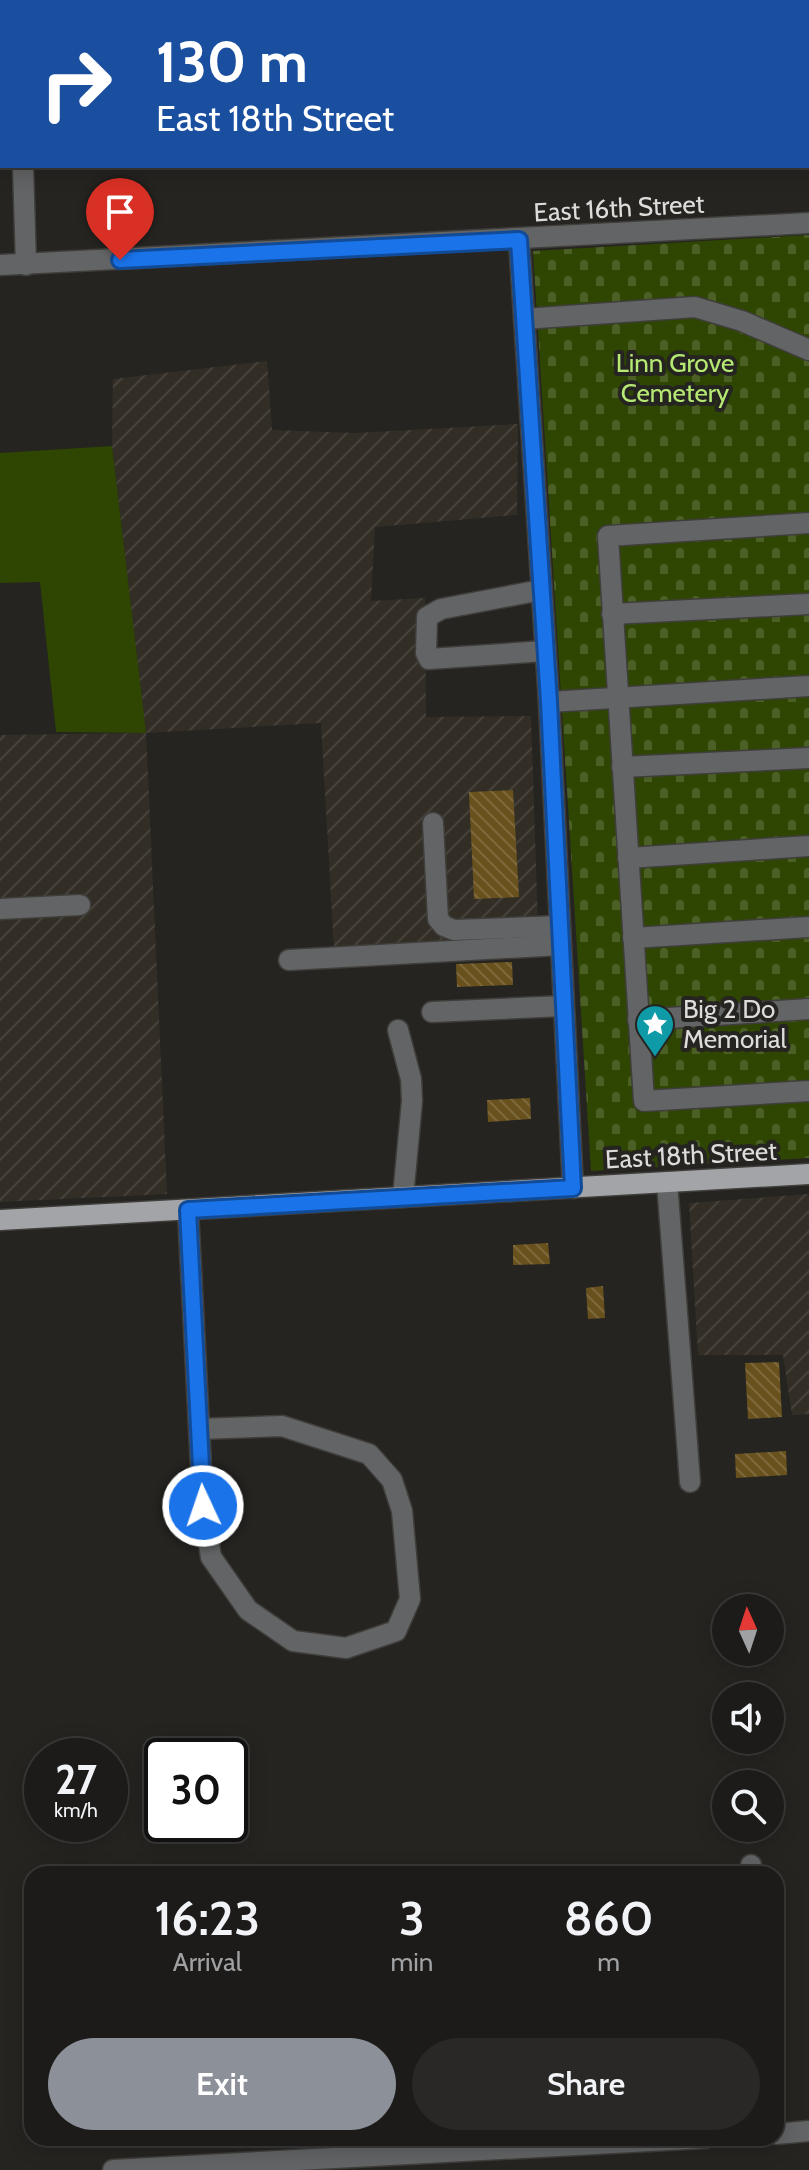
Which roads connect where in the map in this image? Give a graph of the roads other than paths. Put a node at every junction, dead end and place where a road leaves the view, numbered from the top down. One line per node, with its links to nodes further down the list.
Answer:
1 (23, 168): 5 (street)
2 (809, 223): 3 (street, East 16th Street)
3 (519, 240): 5 (street, East 16th Street); 6 (street)
4 (0, 265): 5 (street, East 16th Street)
5 (26, 265)
6 (524, 319): 7 (street); 9 (street)
7 (809, 350)
8 (809, 523): 11 (street)
9 (541, 590): 12 (street); 12 (street)
10 (809, 604): 11 (street)
11 (612, 614): 14 (street)
12 (545, 651): 15 (street)
13 (809, 686): 14 (street)
14 (617, 698): 15 (street); 17 (street)
15 (549, 702): 24 (street)
16 (809, 758): 17 (street)
17 (622, 767): 20 (street)
18 (433, 823): 24 (street)
19 (809, 846): 20 (street)
20 (628, 858): 25 (street)
21 (80, 905): 22 (street)
22 (0, 909)
23 (809, 927): 25 (street)
24 (561, 936): 26 (street); 27 (street)
25 (633, 938): 30 (street)
26 (289, 960)
27 (563, 1006): 29 (street); 35 (street)
28 (809, 1009): 30 (street)
29 (432, 1012)
30 (638, 1020): 32 (street)
31 (398, 1030): 36 (street)
32 (809, 1091)
33 (809, 1174): 34 (main road, East 18th Street)
34 (667, 1182): 35 (main road, East 18th Street); 40 (street)
35 (573, 1188): 36 (main road, East 18th Street)
36 (403, 1197): 37 (main road, East 18th Street)
37 (188, 1210): 38 (main road, East 18th Street); 39 (street)
38 (0, 1220)
39 (199, 1429): 39 (street)
40 (690, 1482)
41 (809, 2131): 42 (street)
42 (784, 2133)
43 (599, 2146): 44 (street)
44 (373, 2163): 45 (street)
45 (113, 2170)

